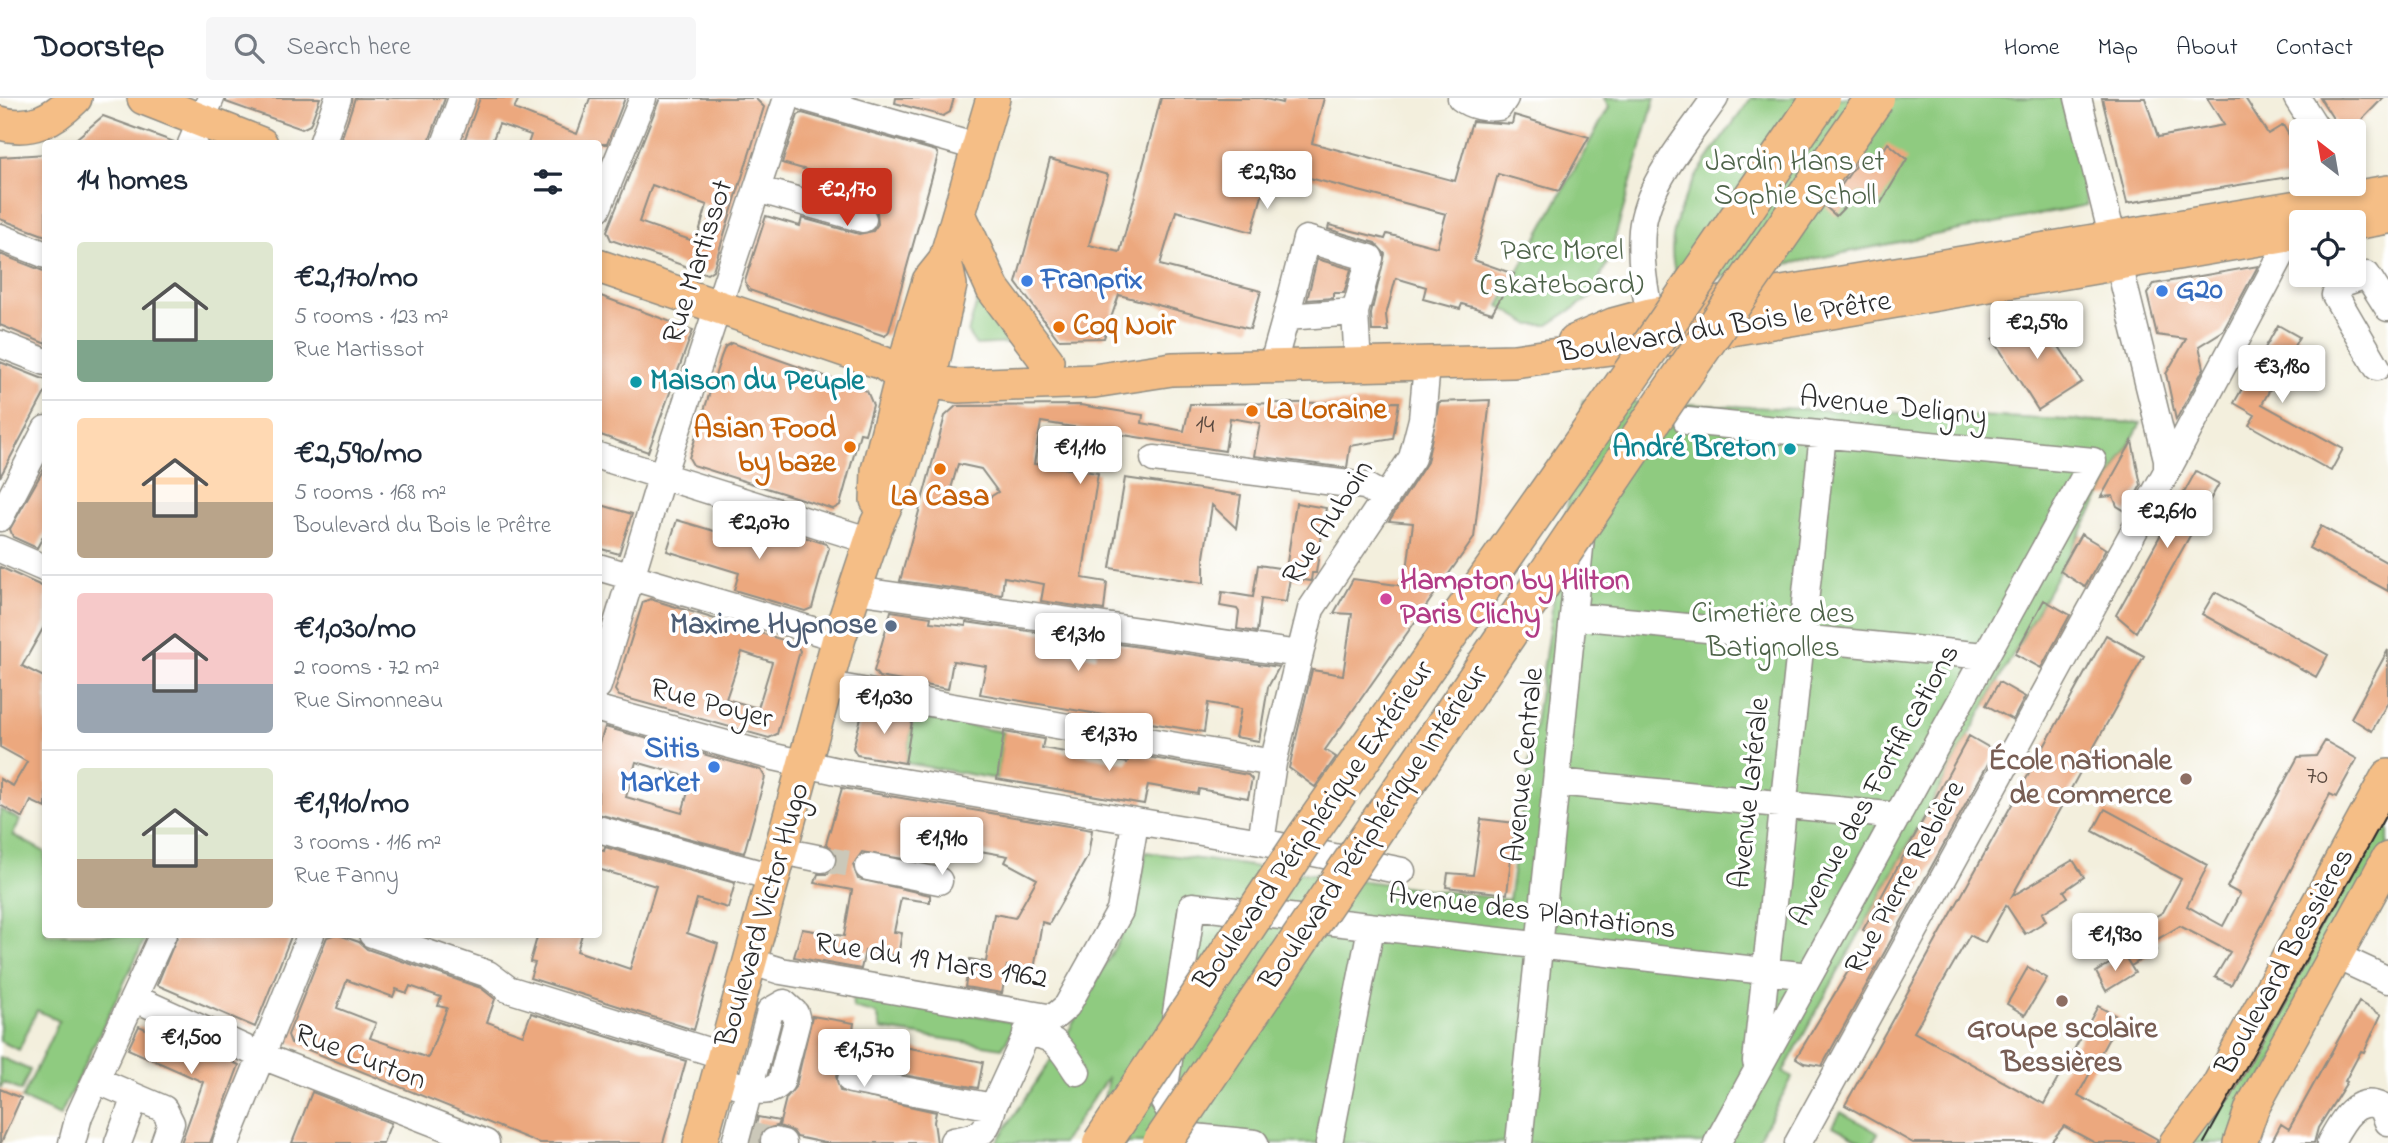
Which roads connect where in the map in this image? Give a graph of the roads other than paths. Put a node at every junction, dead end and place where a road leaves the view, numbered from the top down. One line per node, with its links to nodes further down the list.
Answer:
1 (75, 98): 18 (main road)
2 (144, 98): 17 (main road)
3 (338, 98): 20 (street)
4 (462, 98): 21 (street)
5 (643, 98): 24 (street)
6 (787, 98): 23 (street, Rue Martissot)
7 (806, 98): 22 (street)
8 (993, 98): 22 (main road, Boulevard Victor Hugo)
9 (1461, 98): 10 (street)
10 (1505, 98)
11 (1715, 98): 39 (street)
12 (1821, 98): 120 (highway, Boulevard Périphérique Extérieur, bridge)
13 (1875, 98): 113 (highway, Boulevard Périphérique Intérieur, bridge)
14 (2078, 98): 31 (street)
15 (2297, 98): 16 (street)
16 (2310, 119)
17 (201, 121): 19 (main road)
18 (0, 123)
19 (251, 140)
20 (323, 140)
21 (446, 140)
22 (977, 147): 26 (main road, Boulevard Victor Hugo)
23 (757, 189): 27 (street); 35 (street, Rue Martissot)
24 (602, 198)
25 (2368, 205): 31 (main road, Boulevard du Bois le Prêtre)
26 (960, 214): 43 (main road); 48 (main road, Boulevard Victor Hugo)
27 (863, 219)
28 (2289, 234): 31 (main road, Boulevard du Bois le Prêtre)
29 (0, 237): 32 (street)
30 (2289, 240): 56 (street, Rue Pierre Rebière)
31 (2113, 249): 39 (main road, Boulevard du Bois le Prêtre); 56 (street)
32 (42, 253)
33 (602, 266): 35 (main road)
34 (2378, 272): 36 (street); 46 (street)
35 (719, 306): 48 (main road); 57 (street, Rue Martissot)
36 (2388, 308)
37 (1355, 312): 38 (street); 38 (street); 45 (street)
38 (1286, 317): 47 (street)
39 (1652, 328): 41 (main road, Boulevard du Bois le Prêtre); 41 (main road, Boulevard du Bois le Prêtre)
40 (0, 344): 42 (street)
41 (1543, 356): 44 (main road)
42 (42, 360)
43 (1047, 362): 48 (main road); 49 (main road)
44 (1427, 365): 45 (main road); 58 (street, Rue Auboin)
45 (1358, 366): 47 (main road)
46 (2377, 367)
47 (1272, 368): 49 (main road)
48 (911, 369): 49 (main road); 61 (main road, Boulevard Victor Hugo)
49 (1161, 370)
50 (1687, 421): 51 (street, Avenue Deligny)
51 (1823, 435): 55 (street, Avenue Deligny); 69 (street, Avenue Latérale)
52 (42, 437): 59 (street)
53 (602, 457): 57 (street)
54 (1154, 459): 58 (street)
55 (2093, 461): 71 (street, Avenue des Fortifications)
56 (2167, 471): 125 (street, Rue Pierre Rebière)
57 (662, 478): 61 (street); 65 (street, Rue Martissot)
58 (1386, 498): 70 (street, Rue Auboin)
59 (0, 518)
60 (1583, 519): 67 (street, Avenue Centrale)
61 (873, 533): 66 (main road, Boulevard Victor Hugo)
62 (0, 549): 63 (street)
63 (42, 567)
64 (602, 568): 65 (street)
65 (632, 578): 68 (street); 72 (street, Rue Martissot)
66 (855, 590): 68 (main road, Boulevard Victor Hugo); 70 (street)
67 (1574, 616): 69 (street); 78 (street, Avenue Centrale)
68 (839, 638): 73 (main road, Boulevard Victor Hugo)
69 (1801, 638): 71 (street); 79 (street, Avenue Latérale)
70 (1299, 654): 75 (street, Rue Auboin)
71 (1985, 656): 80 (street, Avenue des Fortifications)
72 (602, 673)
73 (828, 685): 75 (street); 76 (main road, Boulevard Victor Hugo)
74 (602, 710): 76 (street, Rue Poyer)
75 (1273, 763): 83 (street, Rue Auboin)
76 (806, 764): 81 (street, Rue Poyer); 86 (main road, Boulevard Victor Hugo)
77 (2388, 776): 126 (main road, Boulevard Bessières)
78 (1556, 782): 79 (street); 94 (street, Avenue Centrale)
79 (1783, 804): 80 (street); 97 (street, Avenue Latérale)
80 (1898, 816): 98 (street, Avenue des Fortifications)
81 (1135, 822): 83 (street, Rue Poyer); 101 (street, Rue du 19 Mars 1962)
82 (602, 830): 86 (street)
83 (1261, 842): 88 (street, Rue Poyer)
84 (822, 859): 86 (street)
85 (2388, 859): 95 (main road, Boulevard Bessières)
86 (779, 865): 96 (main road, Boulevard Victor Hugo)
87 (868, 867): 89 (street)
88 (1402, 871)
89 (939, 881)
90 (1371, 928): 94 (street, Avenue des Plantations); 113 (street, Avenue des Plantations); 122 (street)
91 (161, 938): 100 (street)
92 (310, 938): 102 (street)
93 (384, 938): 104 (street)
94 (1539, 948): 97 (street, Avenue des Plantations); 123 (street, Avenue Centrale)
95 (2334, 955): 99 (street); 127 (main road, Boulevard Bessières)
96 (752, 962): 101 (street, Rue du 19 Mars 1962); 104 (main road, Boulevard Victor Hugo)
97 (1766, 972): 98 (street, Avenue des Plantations); 105 (street, Avenue Latérale)
98 (1809, 976): 105 (street, Avenue des Fortifications)
99 (2388, 980)
100 (134, 998): 102 (street, Rue Curton); 106 (street)
101 (1030, 1024): 103 (street); 109 (street)
102 (262, 1056): 118 (street); 119 (street, Rue Curton)
103 (1077, 1072)
104 (731, 1074): 111 (main road, Boulevard Victor Hugo); 112 (street)
105 (1755, 1074): 124 (street, Avenue des Fortifications)
106 (96, 1080): 108 (street); 115 (street)
107 (851, 1080): 109 (street)
108 (135, 1097): 116 (street); 117 (street)
109 (993, 1107): 114 (street)
110 (2388, 1122): 128 (street)
111 (703, 1133): 112 (street)
112 (739, 1137)
113 (1173, 1139): 121 (street)
114 (953, 1141)
115 (72, 1143)
116 (118, 1143)
117 (164, 1143)
118 (226, 1143)
119 (486, 1143)
120 (1102, 1143)
121 (1255, 1143)
122 (1329, 1143)
123 (1519, 1143)
124 (1717, 1143)
125 (1797, 1143)
126 (2176, 1143)
127 (2240, 1143)
128 (2330, 1143)

